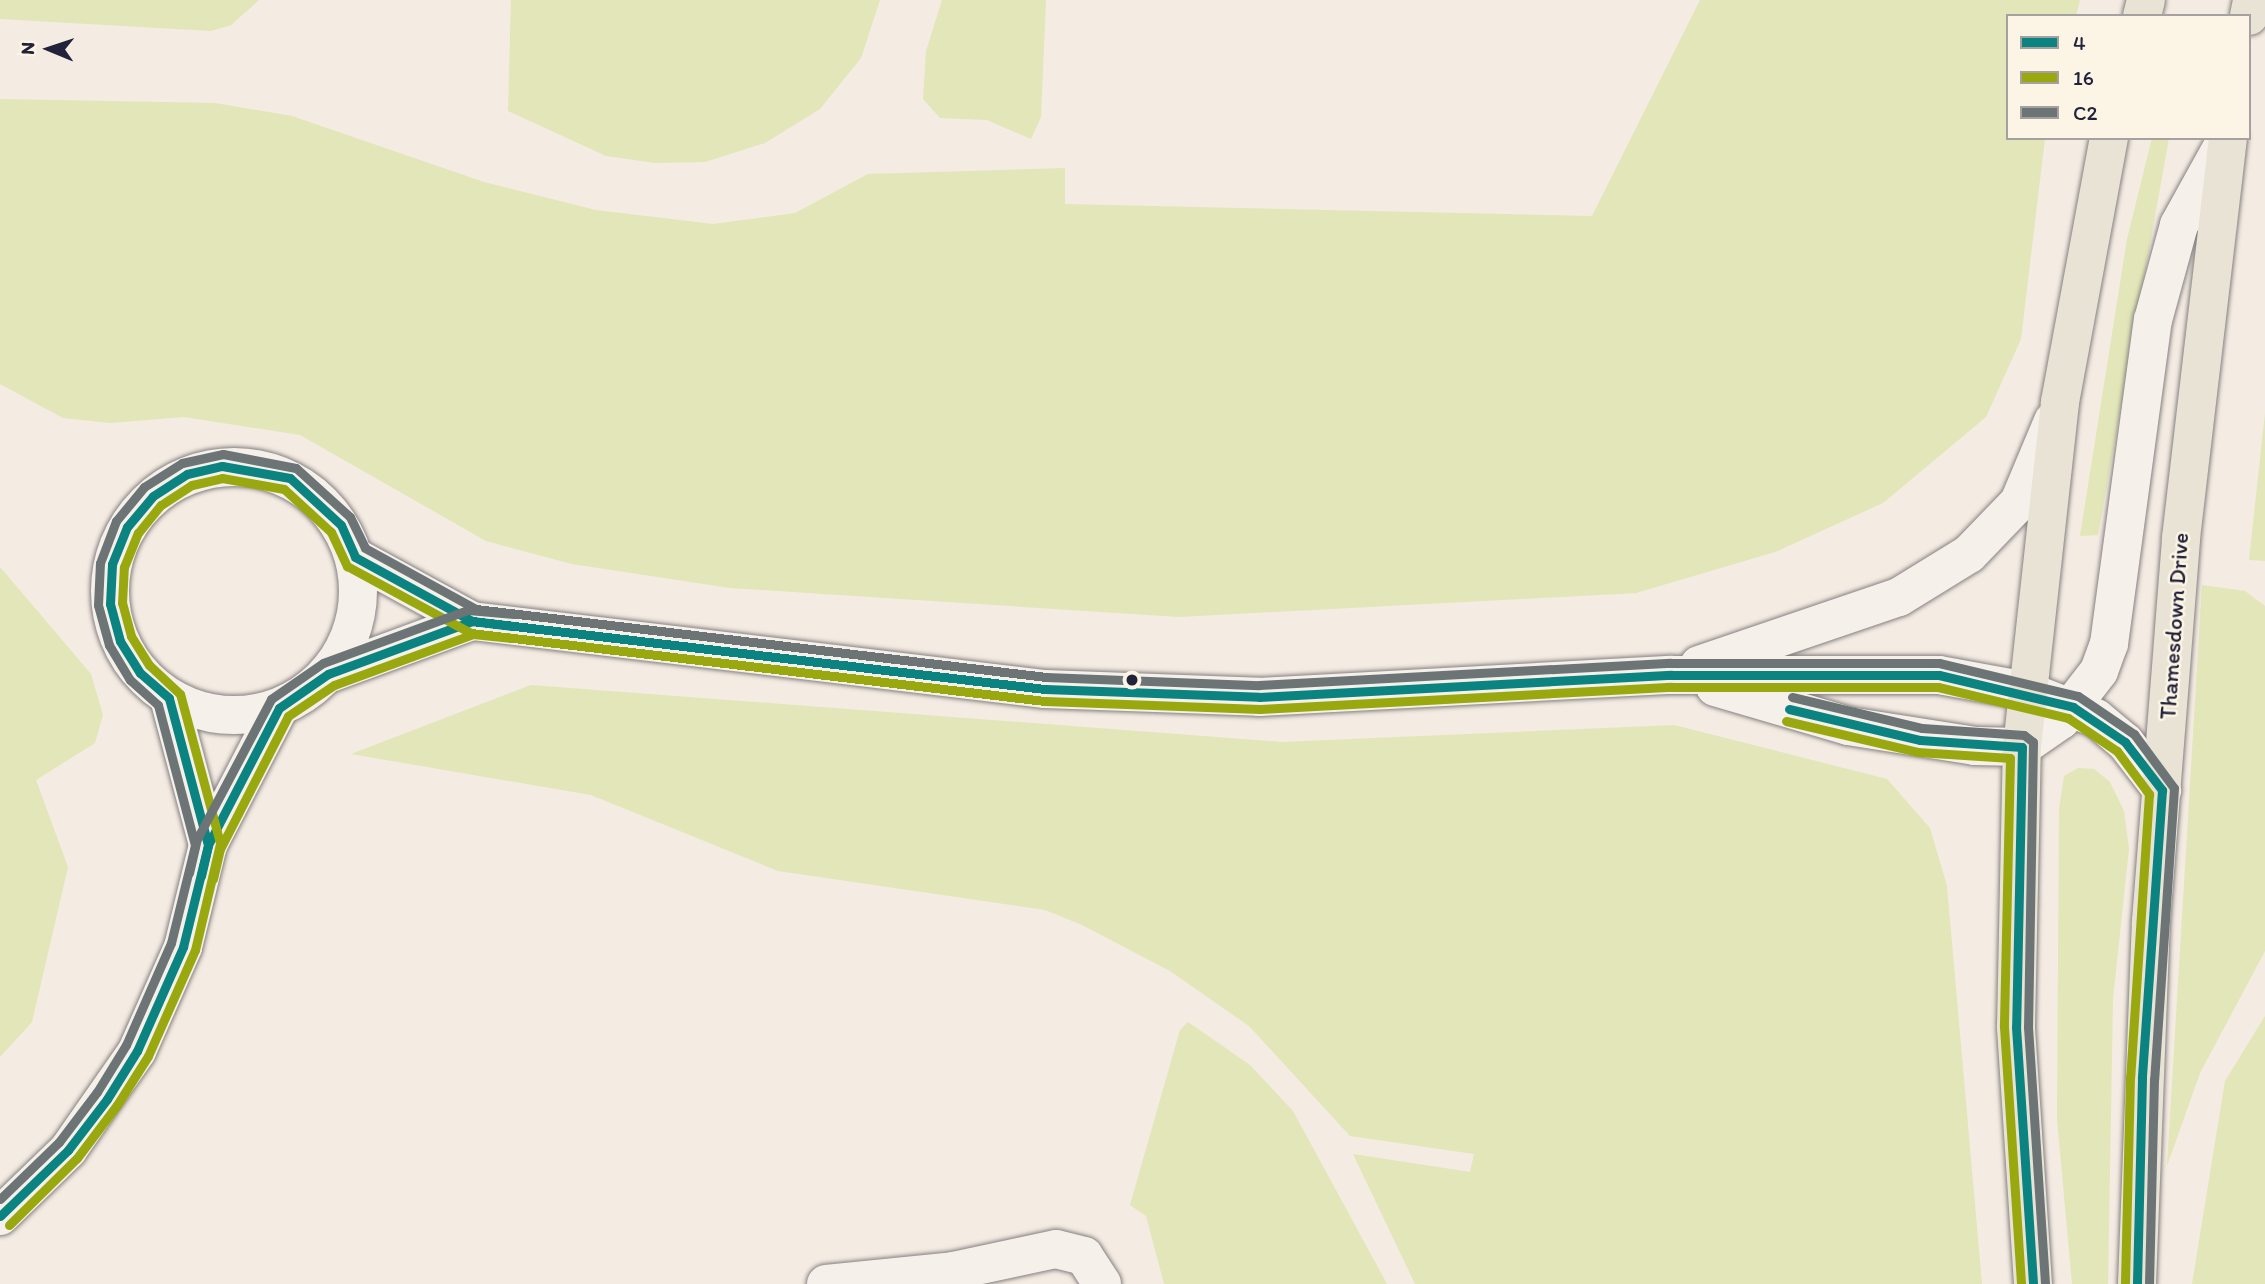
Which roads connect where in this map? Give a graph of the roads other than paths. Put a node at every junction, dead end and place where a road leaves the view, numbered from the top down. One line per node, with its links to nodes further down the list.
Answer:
1 (2109, 140): 4 (main road)
2 (2226, 140): 11 (street)
3 (2227, 140): 14 (main road, Thamesdown Drive)
4 (2060, 402): 8 (street); 9 (main road)
5 (355, 557): 6 (street); 7 (street); 10 (street)
6 (472, 621): 7 (street); 8 (street)
7 (328, 674): 12 (street)
8 (1671, 675): 9 (street); 13 (street)
9 (2027, 691): 11 (street); 13 (main road)
10 (169, 698): 12 (street); 15 (street)
11 (2073, 707): 13 (street); 14 (street)
12 (279, 708): 15 (street)
13 (2022, 747): 19 (main road)
14 (2162, 790): 20 (main road, Thamesdown Drive)
15 (208, 845): 16 (street)
16 (0, 1216)
17 (826, 1284): 18 (street)
18 (1102, 1284)
19 (2034, 1284)
20 (2137, 1284)

